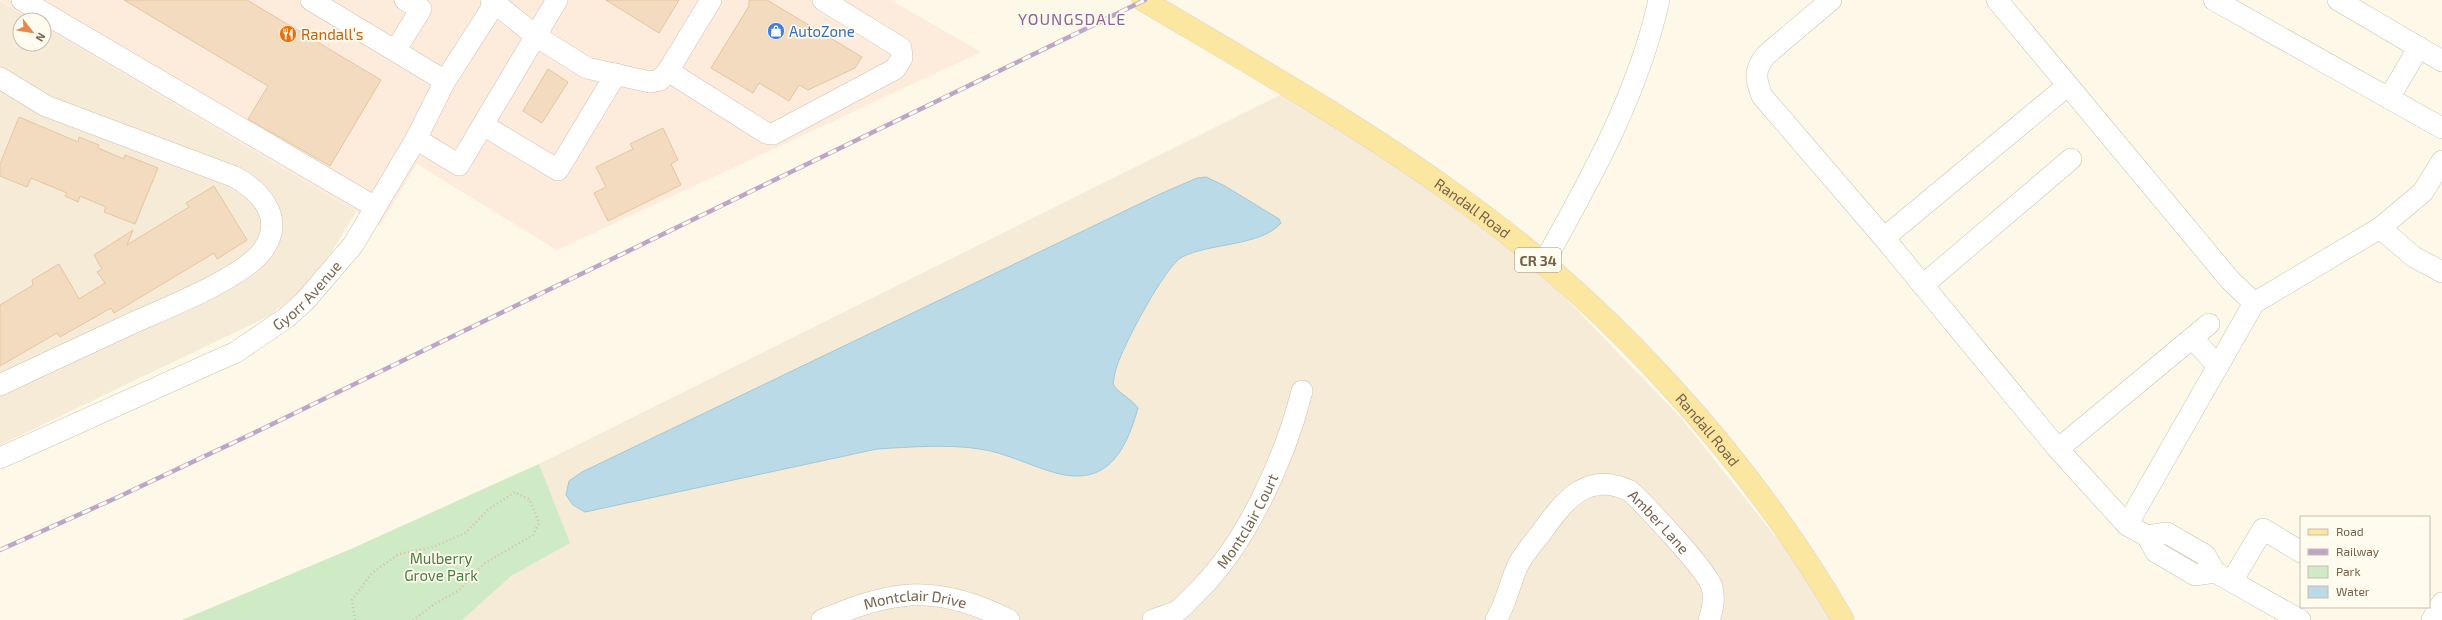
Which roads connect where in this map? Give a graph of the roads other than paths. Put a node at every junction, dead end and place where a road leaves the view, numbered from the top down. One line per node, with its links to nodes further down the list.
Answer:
1 (22, 0): 29 (street)
2 (311, 0): 16 (street)
3 (406, 0): 16 (street)
4 (557, 0): 14 (street)
5 (711, 0): 18 (street)
6 (823, 0): 18 (street)
7 (1143, 0): 32 (main road, Randall Road / CR 34)
8 (1659, 0): 32 (street)
9 (1831, 0): 31 (street)
10 (1997, 0): 22 (street)
11 (2338, 0): 15 (street)
12 (494, 1): 14 (street); 21 (street, Gyorr Avenue)
13 (2224, 2): 23 (street)
14 (536, 36): 19 (street); 24 (street)
15 (2419, 48): 17 (street); 23 (street)
16 (395, 51): 21 (street)
17 (2442, 61)
18 (668, 72): 19 (street)
19 (616, 74): 24 (street)
20 (0, 78): 39 (street)
21 (445, 81): 26 (street, Gyorr Avenue)
22 (2067, 86): 31 (street); 35 (street)
23 (2389, 98): 25 (street)
24 (483, 125): 26 (street)
25 (2442, 128)
26 (416, 139): 29 (street, Gyorr Avenue)
27 (2071, 159): 34 (street)
28 (2442, 162): 30 (street)
29 (375, 206): 42 (street, Gyorr Avenue)
30 (2380, 228): 33 (street); 35 (street)
31 (1884, 238): 34 (street)
32 (1543, 264): 52 (main road, Randall Road / CR 34)
33 (2442, 272)
34 (1923, 285): 41 (street)
35 (2254, 303): 38 (street)
36 (2209, 324): 37 (street)
37 (2192, 338): 38 (street); 41 (street)
38 (2218, 366): 43 (street)
39 (0, 384)
40 (1302, 392): 49 (street, Montclair Court)
41 (2058, 449): 43 (street)
42 (0, 458)
43 (2127, 525): 45 (street)
44 (2300, 551): 45 (street)
45 (2224, 577): 53 (street)
46 (2442, 602): 54 (street)
47 (822, 620): 48 (street, Montclair Drive)
48 (1009, 620)
49 (1153, 620)
50 (1496, 620): 51 (street, Amber Lane)
51 (1709, 620)
52 (1843, 620)
53 (2300, 620)
54 (2432, 620)

